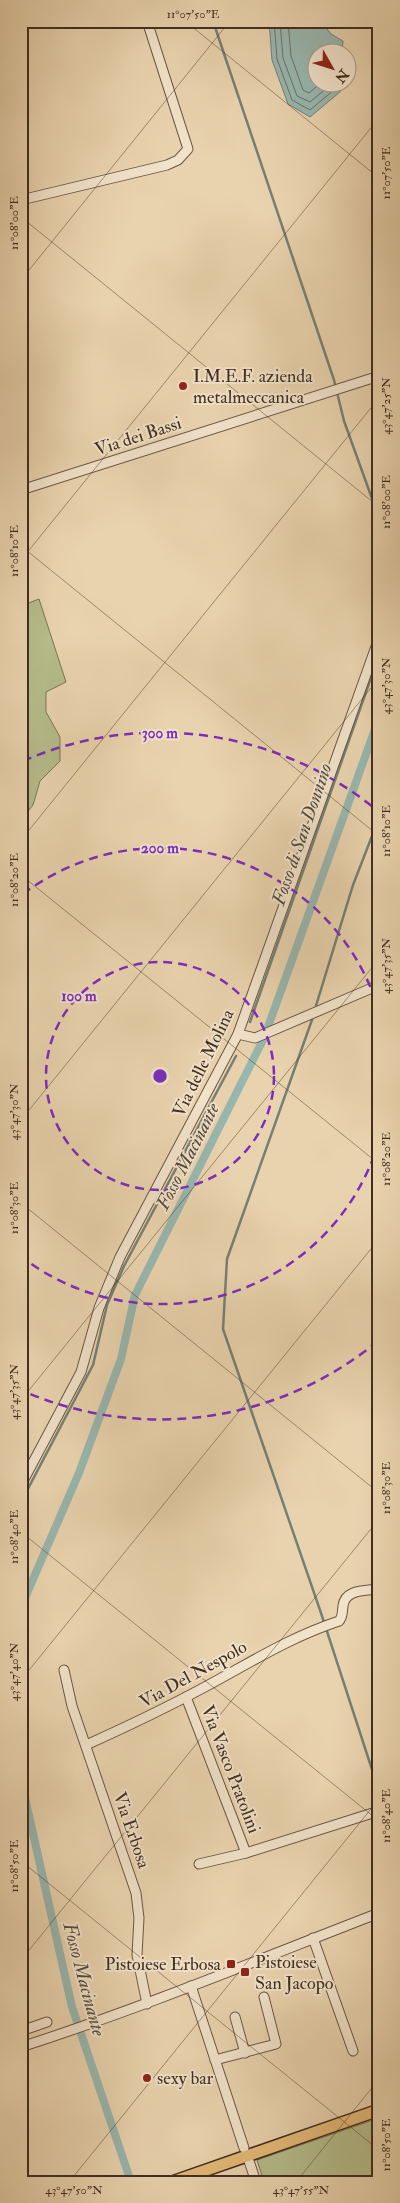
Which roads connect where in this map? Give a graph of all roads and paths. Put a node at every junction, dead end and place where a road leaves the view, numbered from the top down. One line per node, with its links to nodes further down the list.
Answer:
1 (148, 21): 2 (street)
2 (21, 200)
3 (379, 376): 4 (street, Via dei Bassi)
4 (21, 490)
5 (379, 638): 7 (street, Via delle Molina)
6 (379, 985): 7 (street)
7 (238, 1034): 8 (street, Via delle Molina)
8 (21, 1486)
9 (379, 1589): 11 (street, Via Del Nespolo)
10 (64, 1670): 12 (street, Via Erbosa)
11 (186, 1697): 12 (street, Via Del Nespolo); 14 (street, Via Vasco Pratolini)
12 (86, 1745): 20 (street, Via Erbosa)
13 (379, 1811): 14 (street, Via Vasco Pratolini)
14 (246, 1853): 15 (street, Via Vasco Pratolini)
15 (199, 1864)
16 (379, 1913): 17 (street)
17 (313, 1938): 18 (street); 25 (street)
18 (191, 1986): 20 (street); 27 (street)
19 (264, 1997): 26 (street)
20 (147, 2004): 24 (street)
21 (235, 2017): 26 (street)
22 (47, 2022): 23 (street)
23 (21, 2031)
24 (22, 2044)
25 (353, 2052)
26 (245, 2053): 27 (street)
27 (215, 2060): 29 (street)
28 (379, 2110): 31 (main road)
29 (244, 2148)
30 (249, 2161): 32 (street)
31 (172, 2182)
32 (256, 2182)

